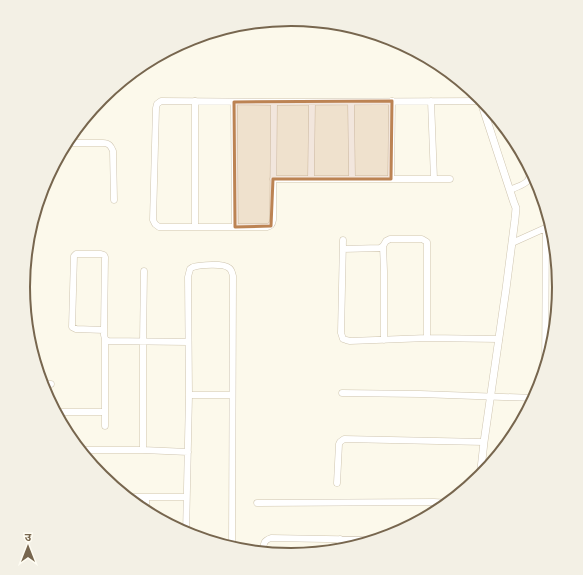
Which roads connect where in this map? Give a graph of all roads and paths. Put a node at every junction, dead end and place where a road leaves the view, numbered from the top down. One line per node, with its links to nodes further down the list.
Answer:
1 (472, 99): 4 (street)
2 (195, 101): 5 (street); 20 (street); 20 (street)
3 (392, 101): 4 (street); 8 (street); 14 (street)
4 (430, 101): 15 (street)
5 (234, 102): 6 (street); 21 (street)
6 (274, 102): 7 (street); 11 (street)
7 (312, 102): 8 (street); 12 (street)
8 (351, 102): 13 (street)
9 (484, 111): 18 (street)
10 (73, 143): 19 (street)
11 (273, 178): 12 (street); 21 (street)
12 (311, 179): 13 (street)
13 (352, 179): 14 (street)
14 (391, 179): 15 (street)
15 (434, 179): 17 (street)
16 (529, 179): 18 (street)
17 (450, 180)
18 (510, 190): 25 (street)
19 (114, 200)
20 (194, 227): 21 (street)
21 (235, 227)
22 (546, 228): 25 (street)
23 (343, 240): 27 (street)
24 (549, 240): 36 (street)
25 (512, 243): 32 (street)
26 (383, 246): 27 (street); 30 (street); 33 (street)
27 (343, 249): 33 (street)
28 (144, 271): 34 (street)
29 (104, 330): 29 (street); 31 (street)
30 (427, 338): 32 (street); 33 (street)
31 (105, 339): 34 (street); 43 (street)
32 (499, 339): 40 (street)
33 (384, 340)
34 (143, 342): 35 (street); 47 (street)
35 (188, 342): 38 (street); 39 (street)
36 (546, 348)
37 (342, 393): 40 (street)
38 (189, 395): 39 (street); 48 (street)
39 (232, 395): 60 (street)
40 (490, 397): 41 (street); 45 (street)
41 (528, 398)
42 (62, 412): 43 (street)
43 (105, 412): 44 (street)
44 (105, 426)
45 (484, 442): 49 (street); 50 (street)
46 (87, 450): 47 (street)
47 (143, 450): 48 (street)
48 (188, 452): 53 (street)
49 (481, 467)
50 (337, 483)
51 (134, 496): 52 (street)
52 (146, 497): 53 (street); 56 (street)
53 (186, 497): 57 (street)
54 (441, 502): 55 (street)
55 (257, 503)
56 (146, 505)
57 (186, 527)
58 (340, 539): 59 (street); 61 (street); 62 (street)
59 (361, 540)
60 (232, 542)
61 (340, 545)
62 (264, 547)

